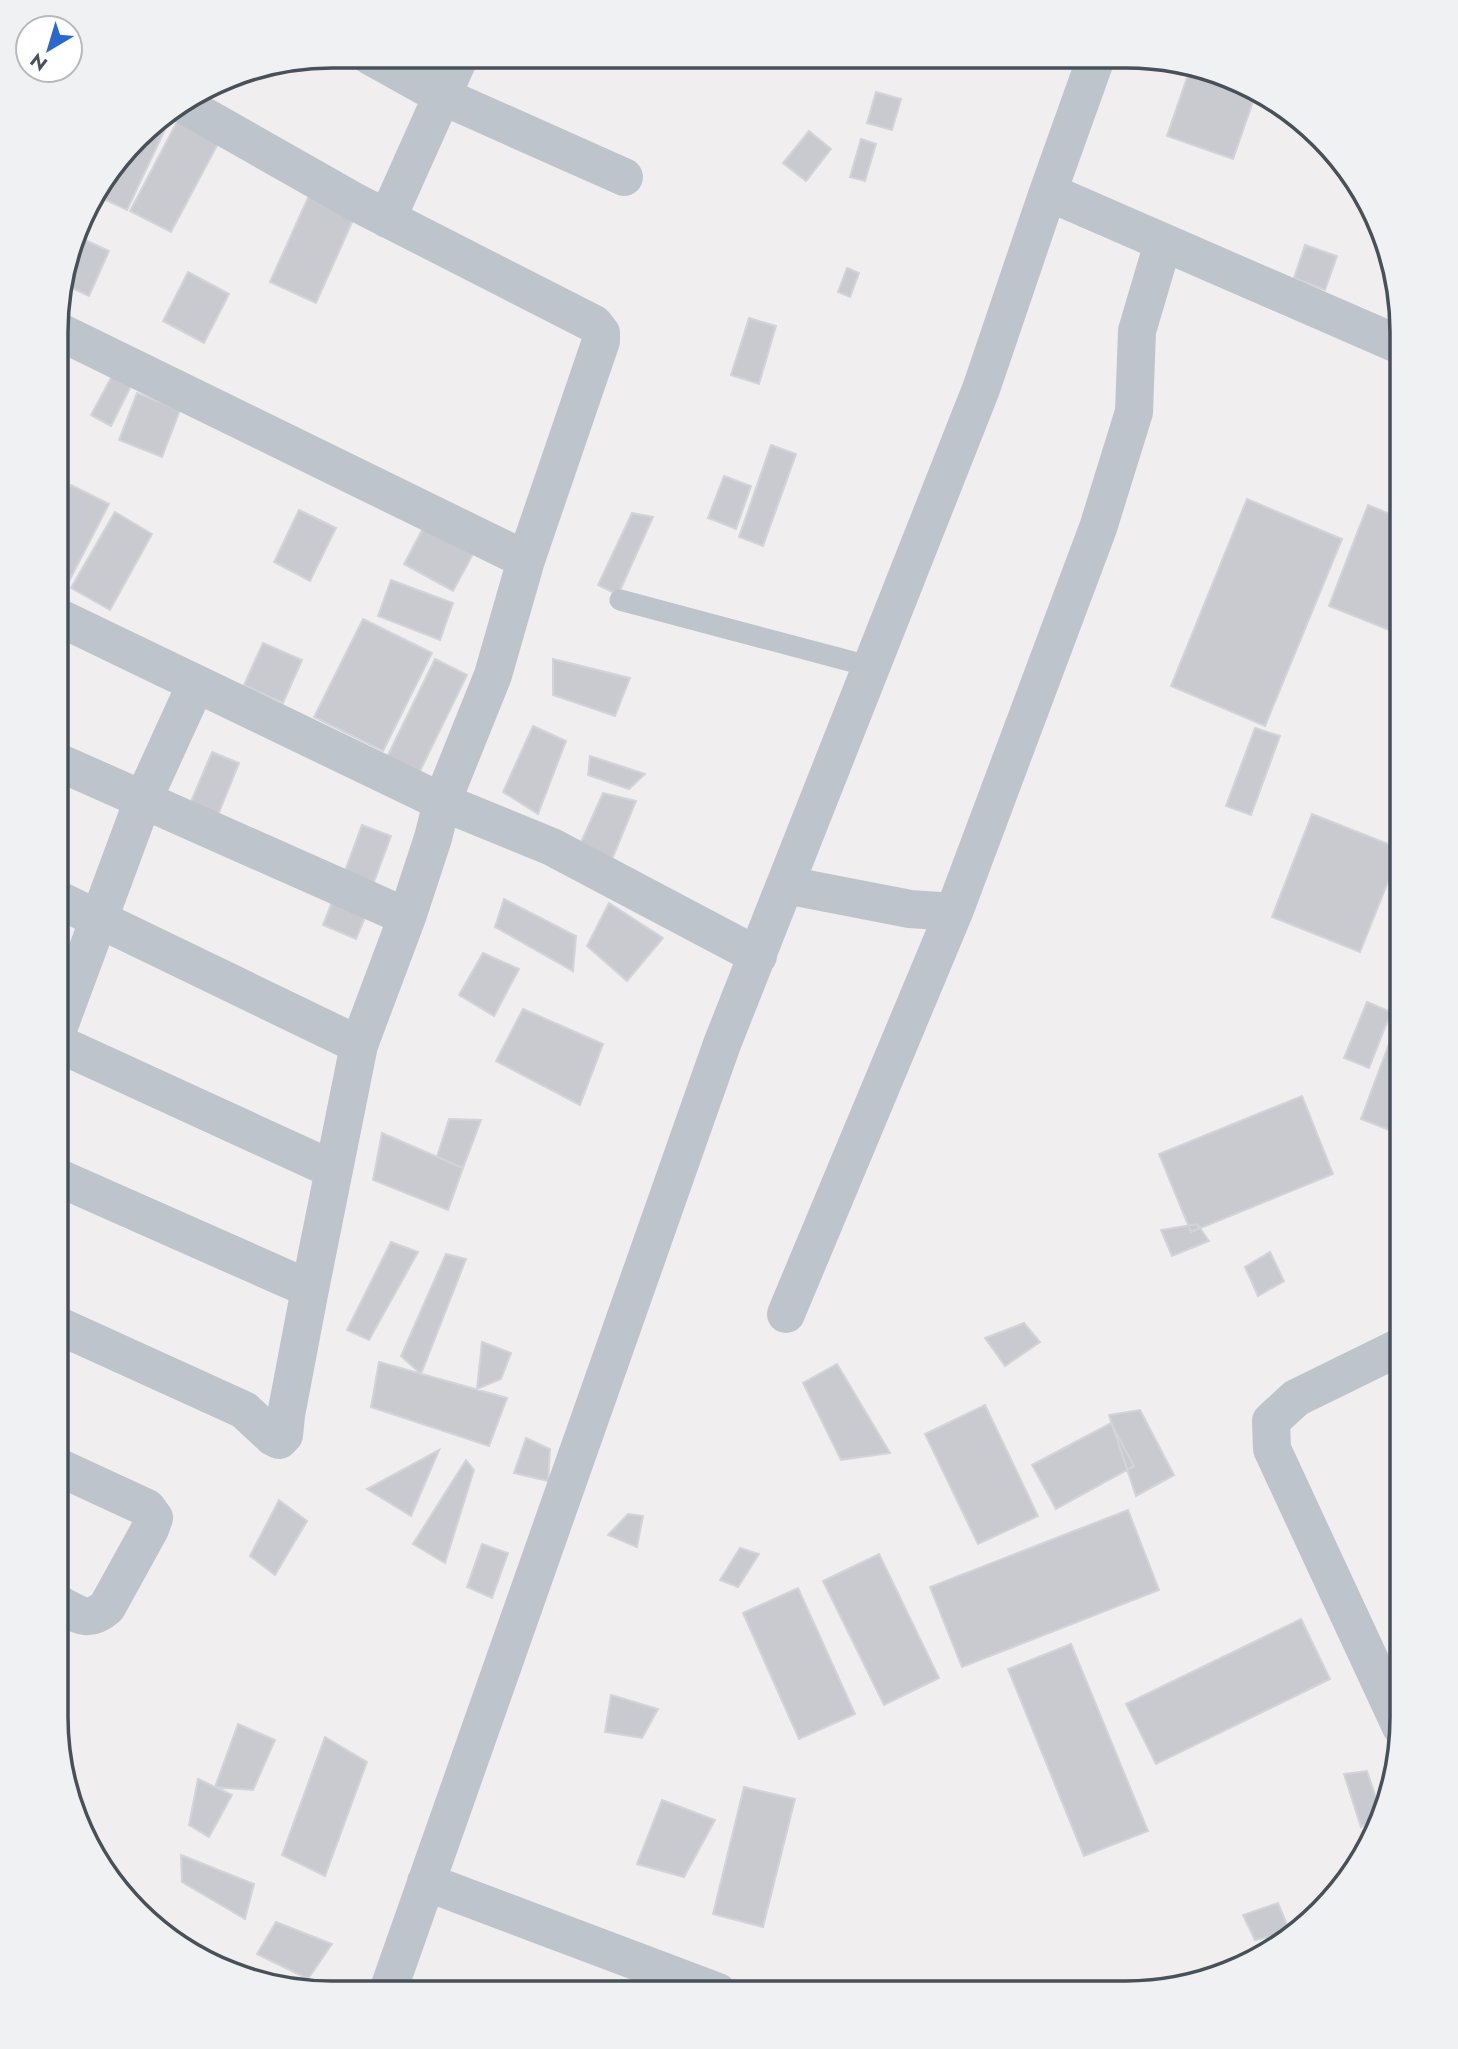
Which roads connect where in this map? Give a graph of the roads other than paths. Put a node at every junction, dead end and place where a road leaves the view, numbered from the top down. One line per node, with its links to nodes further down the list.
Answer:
1 (392, 68): 4 (street)
2 (455, 68): 4 (street)
3 (1092, 68): 7 (street)
4 (442, 96): 6 (street); 8 (street)
5 (193, 109): 8 (street)
6 (624, 177)
7 (1048, 192): 9 (street); 15 (street)
8 (387, 219): 12 (street)
9 (1163, 243): 11 (street); 22 (street)
10 (68, 336): 12 (street)
11 (1390, 341)
12 (526, 560): 19 (street)
13 (620, 600): 15 (lane)
14 (68, 622): 16 (street)
15 (872, 667): 20 (street)
16 (196, 684): 18 (street); 19 (street)
17 (68, 766): 18 (street)
18 (143, 800): 23 (street); 24 (street)
19 (442, 802): 23 (street); 25 (street)
20 (786, 885): 22 (street); 25 (street)
21 (68, 904): 24 (street)
22 (954, 912): 32 (street)
23 (407, 917): 27 (street)
24 (100, 919): 26 (street); 27 (street)
25 (758, 956): 38 (street)
26 (68, 1003)
27 (359, 1045): 29 (street)
28 (68, 1048): 29 (street)
29 (334, 1170): 31 (street)
30 (68, 1182): 31 (street)
31 (310, 1289): 33 (street)
32 (786, 1314)
33 (68, 1330)
34 (1390, 1352): 37 (street)
35 (68, 1472): 36 (street)
36 (68, 1609)
37 (1390, 1703)
38 (426, 1882): 39 (street); 40 (street)
39 (391, 1981)
40 (689, 1981)

